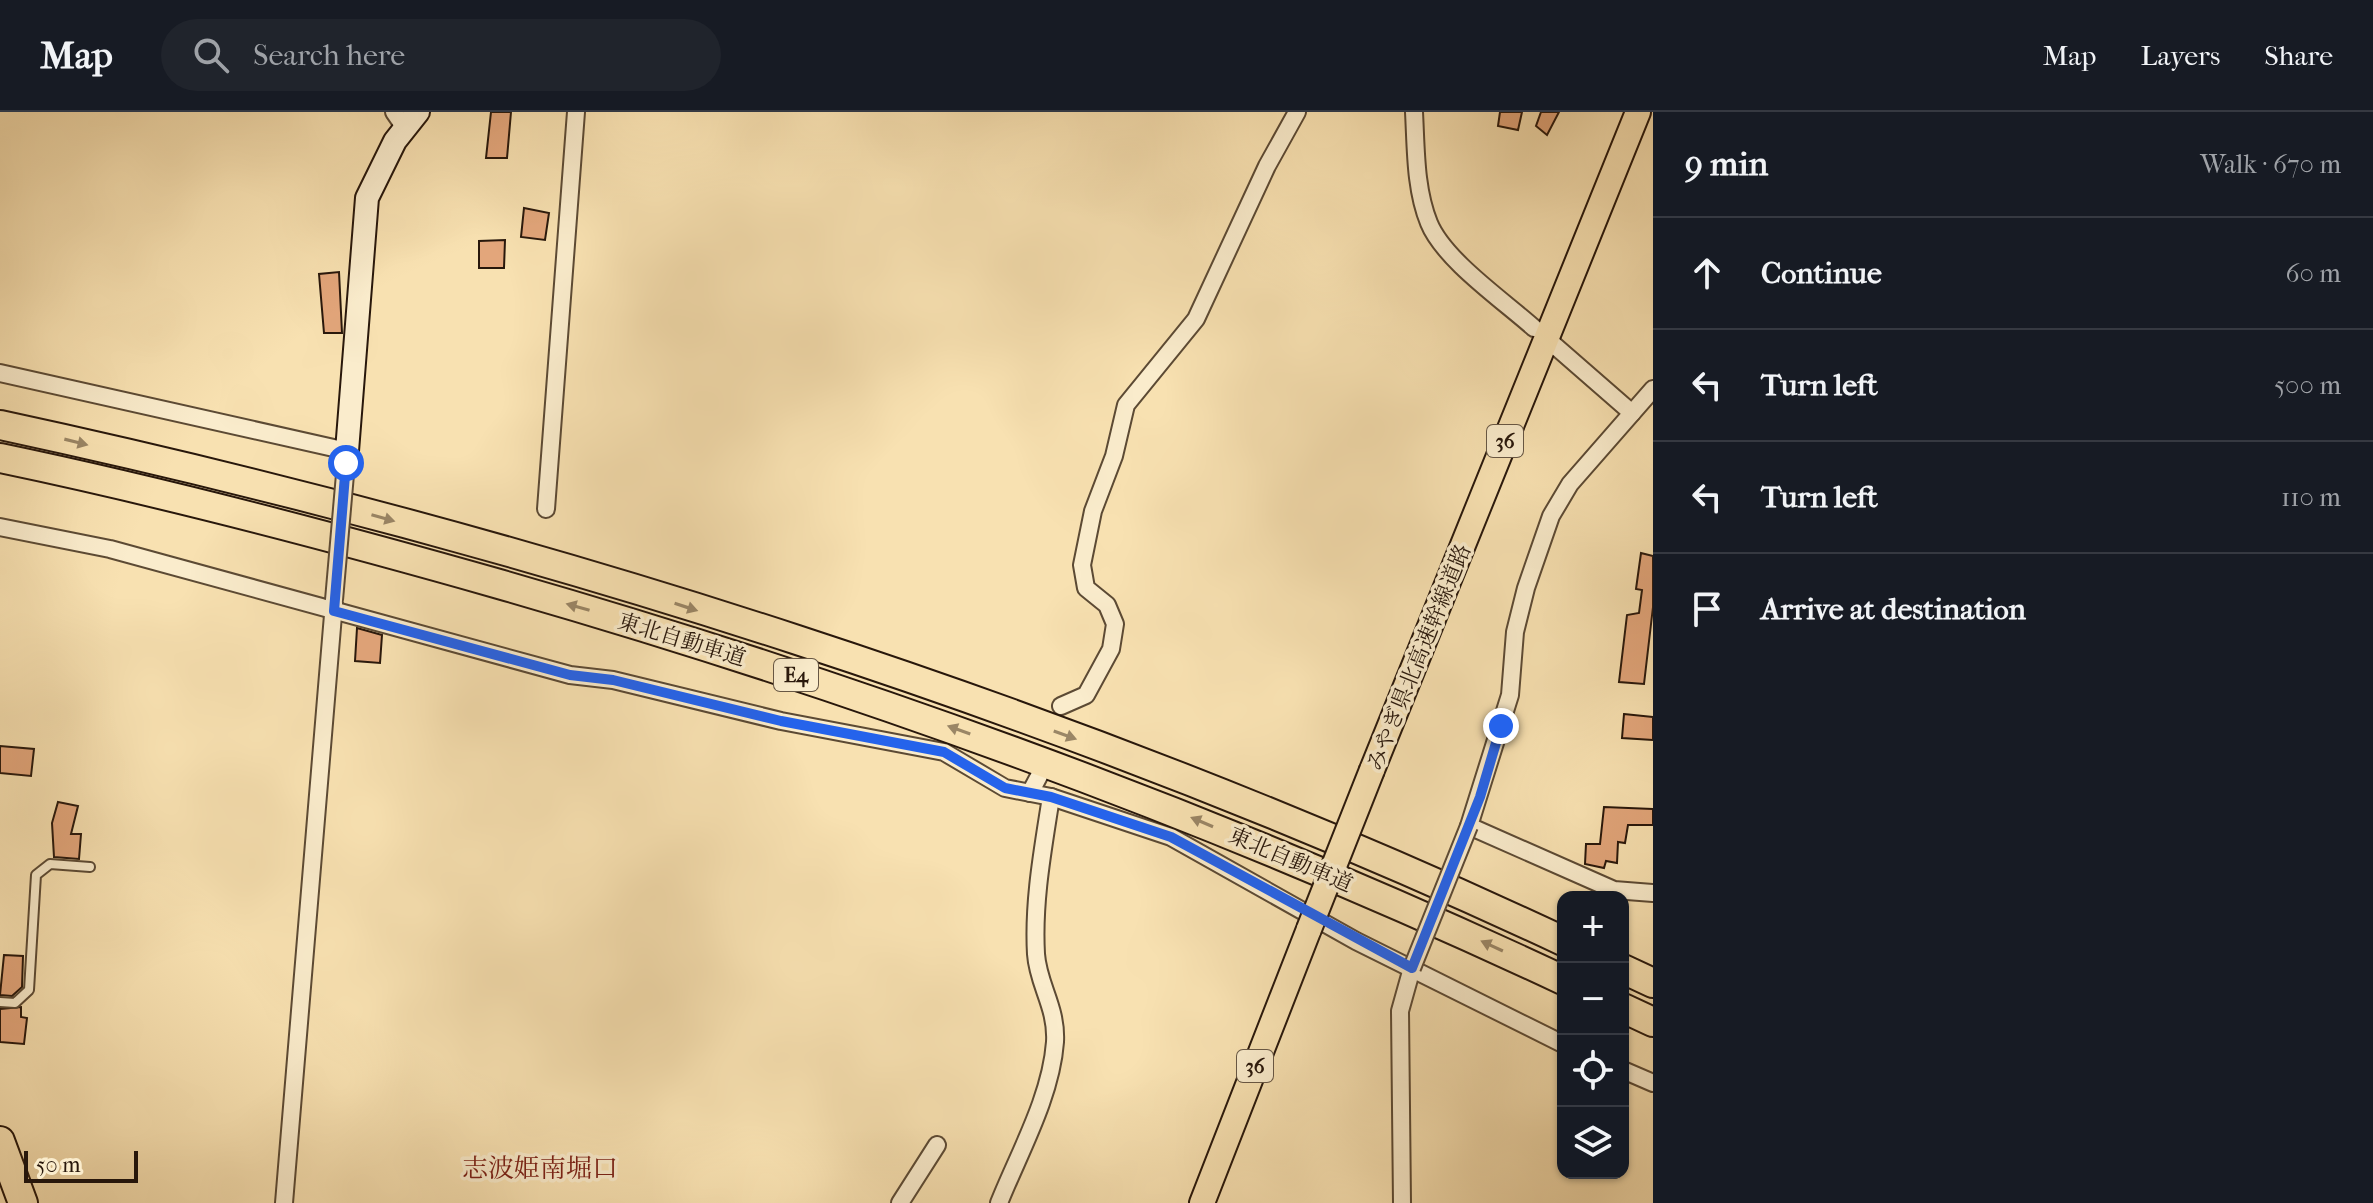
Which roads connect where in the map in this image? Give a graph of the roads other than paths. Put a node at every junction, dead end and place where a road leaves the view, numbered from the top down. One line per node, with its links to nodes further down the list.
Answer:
1 (576, 112): 14 (street)
2 (1297, 112): 17 (street)
3 (1414, 112): 6 (street)
4 (1638, 112): 41 (main road, みやぎ県北高速幹線道路 / 36, bridge)
5 (406, 117): 12 (street)
6 (1534, 328)
7 (1554, 345): 10 (street)
8 (0, 373): 12 (street)
9 (1653, 389): 10 (street)
10 (1632, 413): 21 (street)
11 (0, 425): 24 (highway, 東北自動車道 / E4, one-way to 24)
12 (347, 457): 16 (street, bridge)
13 (0, 458): 27 (highway, 東北自動車道 / E4, one-way to 13)
14 (546, 509)
15 (0, 527): 16 (street)
16 (334, 606): 19 (street); 38 (street)
17 (1061, 706)
18 (1039, 776): 19 (street)
19 (1030, 793): 20 (street)
20 (1051, 797): 25 (street); 40 (street)
21 (1469, 826): 23 (street); 25 (street, bridge)
22 (90, 867): 29 (lane)
23 (1653, 893)
24 (1557, 938)
25 (1412, 968): 32 (street); 42 (street)
26 (1629, 972): 28 (highway)
27 (1557, 977)
28 (1653, 983)
29 (0, 1002)
30 (1629, 1011): 31 (highway)
31 (1653, 1022)
32 (1557, 1041)
33 (1629, 1073): 34 (street)
34 (1653, 1083)
35 (0, 1141): 37 (highway)
36 (937, 1145): 39 (street)
37 (23, 1203)
38 (284, 1203)
39 (900, 1203)
40 (999, 1203)
41 (1202, 1203)
42 (1402, 1203)

